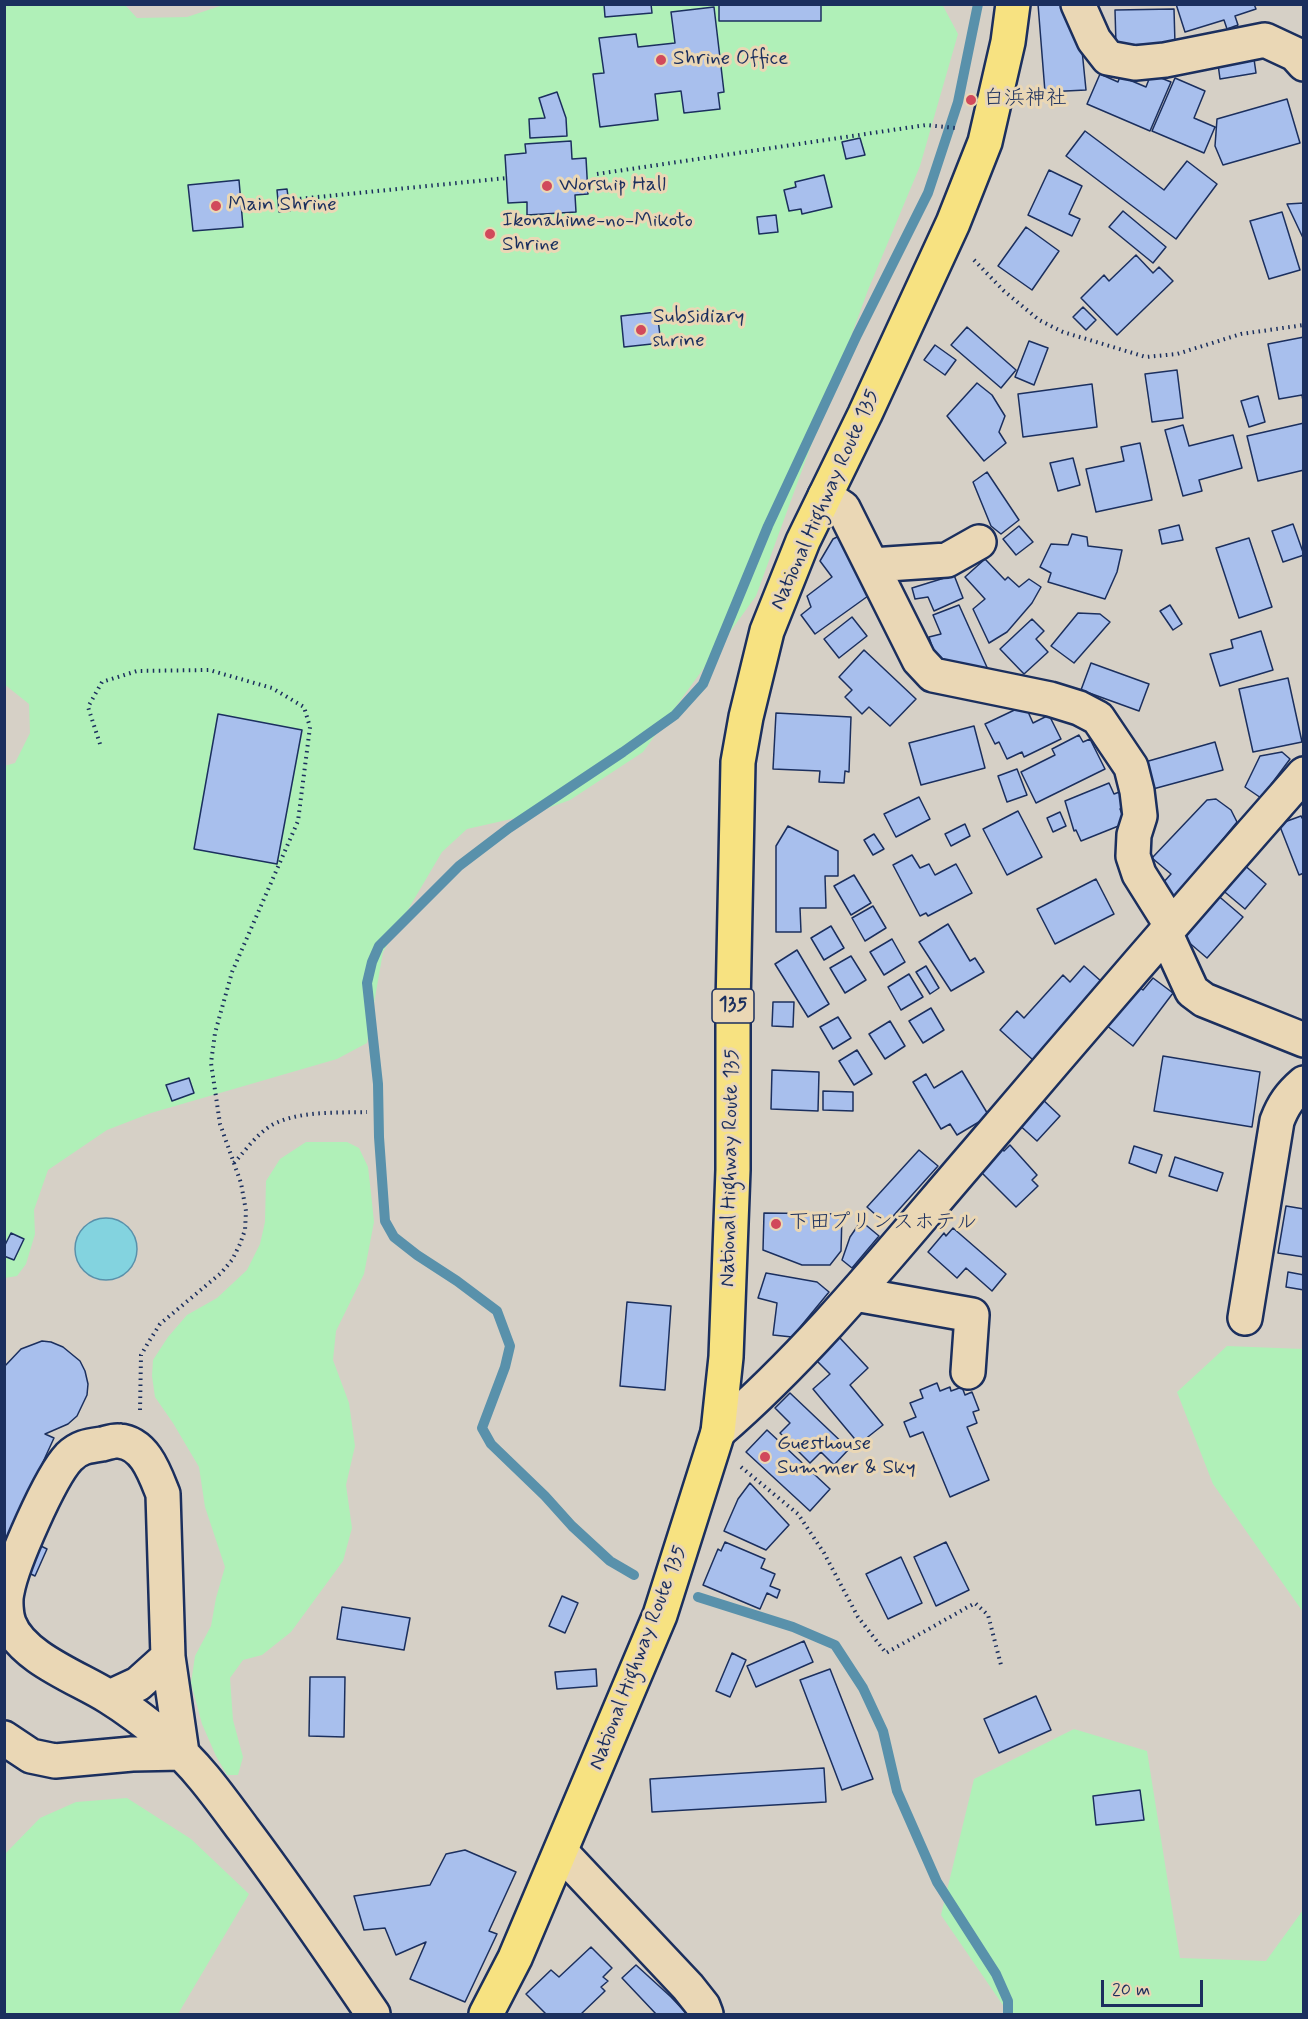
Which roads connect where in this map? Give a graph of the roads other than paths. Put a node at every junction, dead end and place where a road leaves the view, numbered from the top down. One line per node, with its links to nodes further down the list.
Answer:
1 (1013, 4): 4 (highway, National Highway Route 135 / 135)
2 (1078, 4): 3 (street)
3 (1304, 64)
4 (825, 496): 6 (street); 14 (highway, National Highway Route 135 / 135)
5 (979, 542): 6 (street)
6 (872, 565): 8 (street)
7 (1304, 774): 8 (street)
8 (1168, 928): 9 (street); 11 (street)
9 (1304, 1040)
10 (1304, 1083): 12 (street)
11 (855, 1294): 13 (street); 14 (street)
12 (1245, 1318)
13 (968, 1371)
14 (715, 1443): 19 (highway, National Highway Route 135 / 135)
15 (168, 1658): 16 (street); 16 (street); 18 (street)
16 (110, 1697): 18 (street)
17 (4, 1738): 18 (street)
18 (182, 1753): 20 (street)
19 (561, 1852): 21 (highway, National Highway Route 135 / 135); 22 (street)
20 (373, 2014)
21 (486, 2014)
22 (706, 2014)

